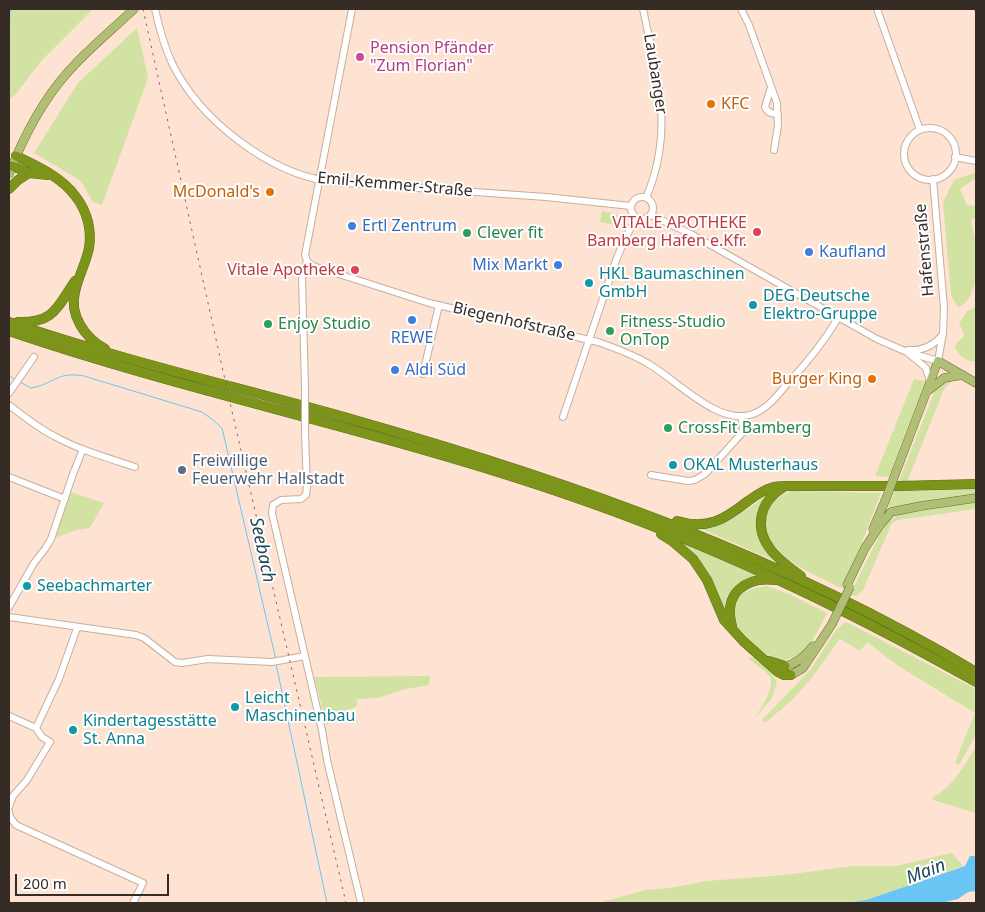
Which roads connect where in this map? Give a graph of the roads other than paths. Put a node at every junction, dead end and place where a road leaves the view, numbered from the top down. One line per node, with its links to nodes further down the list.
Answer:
1 (134, 9): 11 (main road)
2 (155, 9): 17 (street, Emil-Kemmer-Straße)
3 (352, 9): 17 (street)
4 (643, 9): 20 (street, Laubanger)
5 (740, 9): 7 (street)
6 (877, 9): 9 (street)
7 (771, 87): 8 (street); 8 (street)
8 (778, 114): 10 (street)
9 (920, 130): 12 (street); 18 (street)
10 (774, 150)
11 (16, 156): 14 (main road); 16 (highway)
12 (955, 157): 13 (street); 18 (street)
13 (976, 161)
14 (10, 170): 15 (highway)
15 (29, 173): 16 (highway); 19 (highway)
16 (53, 176): 25 (highway)
17 (319, 179): 21 (street, Emil-Kemmer-Straße); 24 (street)
18 (933, 180): 30 (street, Hafenstraße)
19 (9, 189)
20 (646, 198): 21 (street); 22 (street)
21 (631, 206): 23 (street)
22 (651, 215): 23 (street); 27 (street)
23 (636, 218): 31 (street, Biegenhofstraße)
24 (307, 261): 26 (street, Biegenhofstraße); 62 (street, bridge)
25 (80, 274): 28 (highway); 33 (highway)
26 (439, 305): 31 (street, Biegenhofstraße); 36 (street, Biegenhofstraße)
27 (838, 318): 32 (street); 43 (street)
28 (9, 322): 33 (highway)
29 (9, 331): 53 (highway)
30 (943, 333): 32 (street); 35 (street, Hafenstraße)
31 (588, 340): 43 (street, Biegenhofstraße); 44 (street, Biegenhofstraße)
32 (904, 351): 35 (street); 38 (street)
33 (114, 354): 53 (highway)
34 (34, 357): 40 (street)
35 (938, 361): 37 (main road); 38 (main road)
36 (422, 374)
37 (963, 375): 39 (main road); 41 (main road)
38 (930, 382): 41 (main road)
39 (976, 383)
40 (9, 393)
41 (926, 393): 54 (main road, bridge)
42 (9, 405): 45 (street)
43 (741, 416): 47 (street)
44 (563, 417)
45 (83, 449): 46 (street); 52 (street)
46 (135, 467)
47 (651, 475)
48 (9, 477): 52 (street)
49 (976, 484): 50 (highway)
50 (787, 486): 53 (highway); 56 (highway)
51 (976, 498): 54 (main road)
52 (65, 499): 57 (street)
53 (642, 517): 55 (highway); 56 (highway); 61 (highway)
54 (865, 548): 59 (main road, bridge)
55 (783, 581): 61 (highway); 67 (highway)
56 (814, 586): 65 (highway)
57 (9, 607)
58 (9, 617): 60 (street)
59 (830, 623): 64 (main road); 66 (main road)
60 (77, 628): 62 (street); 69 (street)
61 (734, 631): 63 (highway)
62 (304, 656): 73 (street)
63 (764, 659): 64 (highway); 66 (highway)
64 (785, 666)
65 (976, 672)
66 (792, 675)
67 (976, 682)
68 (9, 716): 69 (street)
69 (36, 728): 70 (street)
70 (9, 807)
71 (9, 812): 72 (street)
72 (133, 903)
73 (361, 903)

